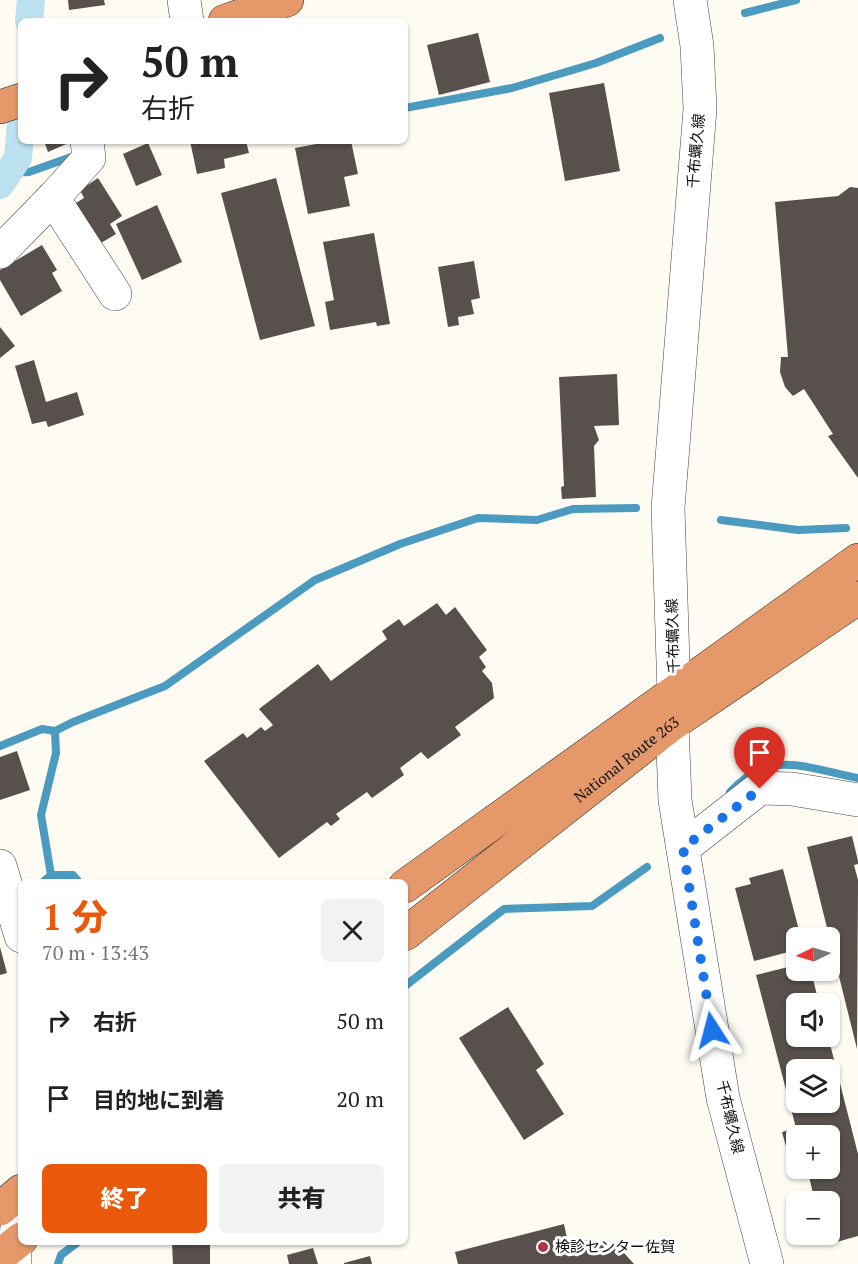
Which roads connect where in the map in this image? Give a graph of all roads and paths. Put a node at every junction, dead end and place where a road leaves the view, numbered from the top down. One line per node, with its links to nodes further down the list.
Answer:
1 (184, 0): 4 (street)
2 (287, 0): 5 (highway)
3 (690, 0): 14 (street, 千布蠣久線)
4 (187, 18)
5 (234, 18)
6 (18, 101): 7 (highway)
7 (0, 107)
8 (88, 149): 9 (street)
9 (53, 198): 10 (street); 11 (street)
10 (0, 252)
11 (115, 294)
12 (858, 560): 14 (highway, National Route 263)
13 (858, 598): 14 (highway, National Route 263)
14 (673, 708): 16 (street, 千布蠣久線); 18 (highway, National Route 263); 20 (highway, National Route 263)
15 (858, 800): 16 (street)
16 (683, 848): 25 (street, 千布蠣久線)
17 (3, 877): 19 (street)
18 (408, 884)
19 (18, 925)
20 (408, 931)
21 (18, 1195): 22 (highway)
22 (0, 1209)
23 (18, 1215): 24 (street)
24 (13, 1251)
25 (767, 1264)

